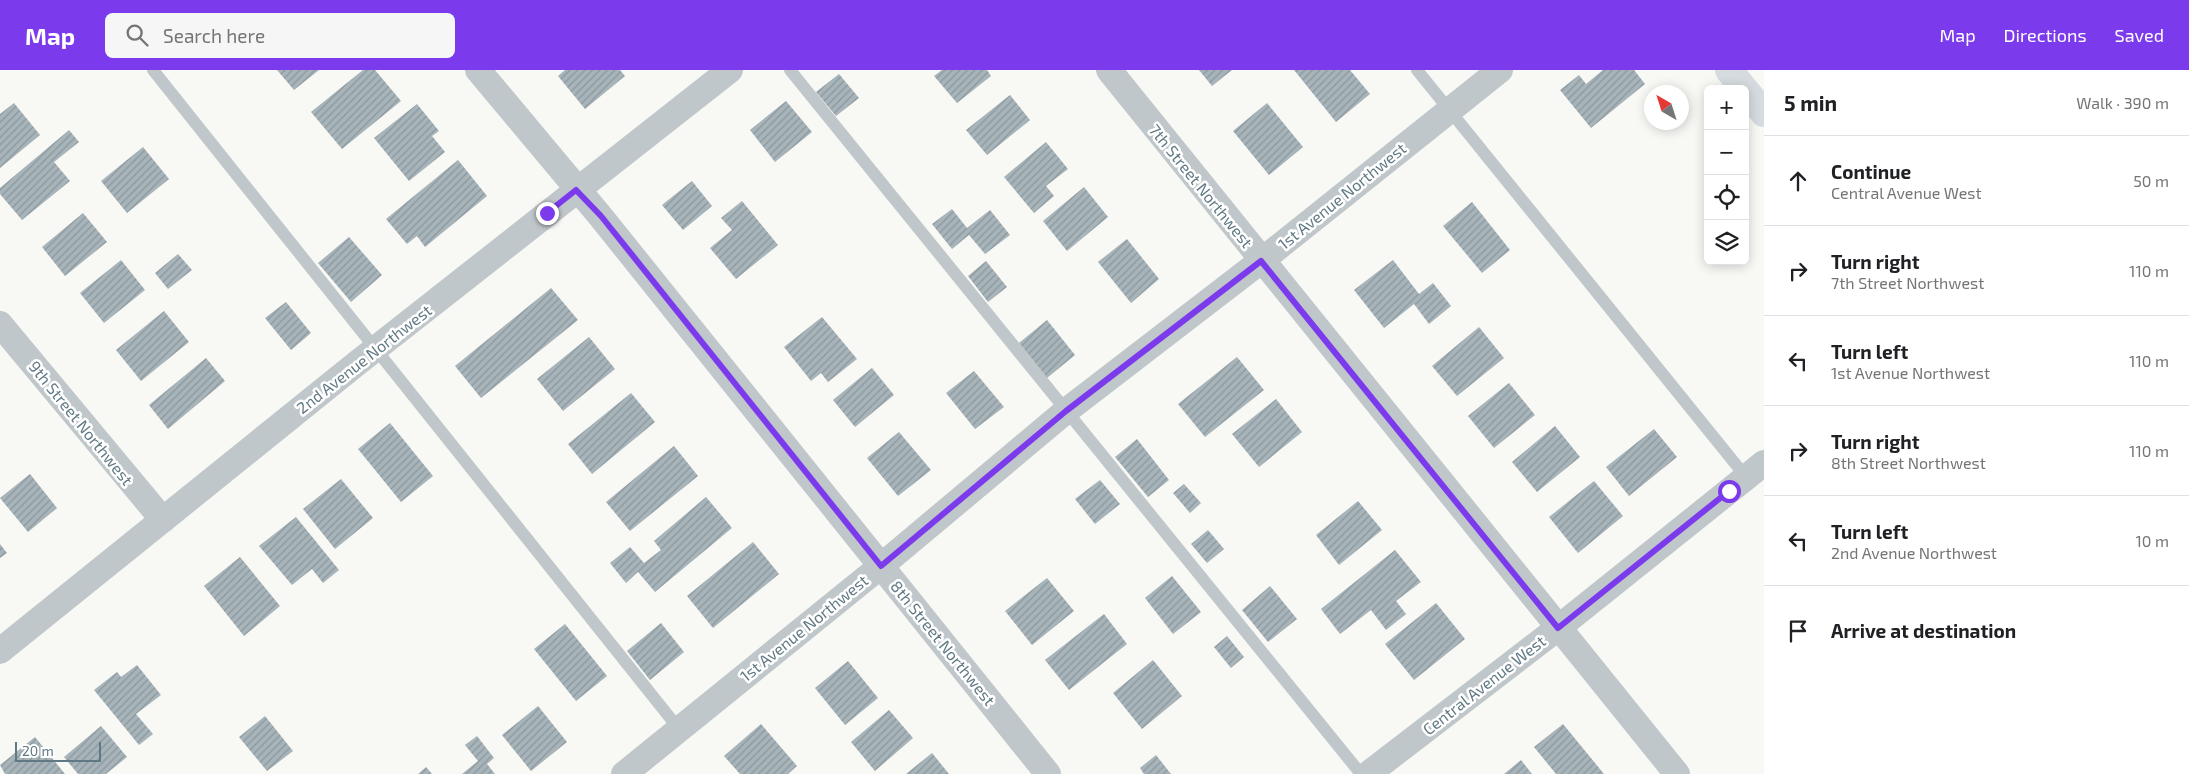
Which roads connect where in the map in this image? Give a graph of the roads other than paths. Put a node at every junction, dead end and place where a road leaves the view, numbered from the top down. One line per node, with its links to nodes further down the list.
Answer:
1 (153, 70): 16 (lane)
2 (478, 70): 13 (street, 8th Street Northwest)
3 (730, 70): 13 (street, 2nd Avenue Northwest)
4 (790, 70): 17 (lane)
5 (1109, 70): 14 (street, 7th Street Northwest)
6 (1417, 70): 11 (lane)
7 (1500, 70): 11 (street, 1st Avenue Northwest)
8 (1729, 70): 9 (street)
9 (1742, 85)
10 (1749, 94): 12 (street)
11 (1450, 110): 14 (street, 1st Avenue Northwest); 18 (lane)
12 (1764, 113)
13 (576, 190): 16 (street, 2nd Avenue Northwest); 20 (street, 8th Street Northwest)
14 (1261, 261): 17 (street, 1st Avenue Northwest); 21 (street, 7th Street Northwest)
15 (1, 328): 19 (street, 9th Street Northwest)
16 (377, 348): 19 (street, 2nd Avenue Northwest); 23 (lane)
17 (1066, 411): 20 (street, 1st Avenue Northwest); 26 (lane)
18 (1755, 470): 21 (street, Central Avenue West)
19 (163, 520): 22 (street, 2nd Avenue Northwest)
20 (881, 566): 23 (street, 1st Avenue Northwest); 25 (street, 8th Street Northwest)
21 (1558, 628): 27 (street, Central Avenue West); 28 (street, 7th Street Northwest)
22 (0, 651)
23 (680, 729): 24 (street, 1st Avenue Northwest)
24 (624, 774)
25 (1048, 774)
26 (1361, 774)
27 (1368, 774)
28 (1677, 774)

